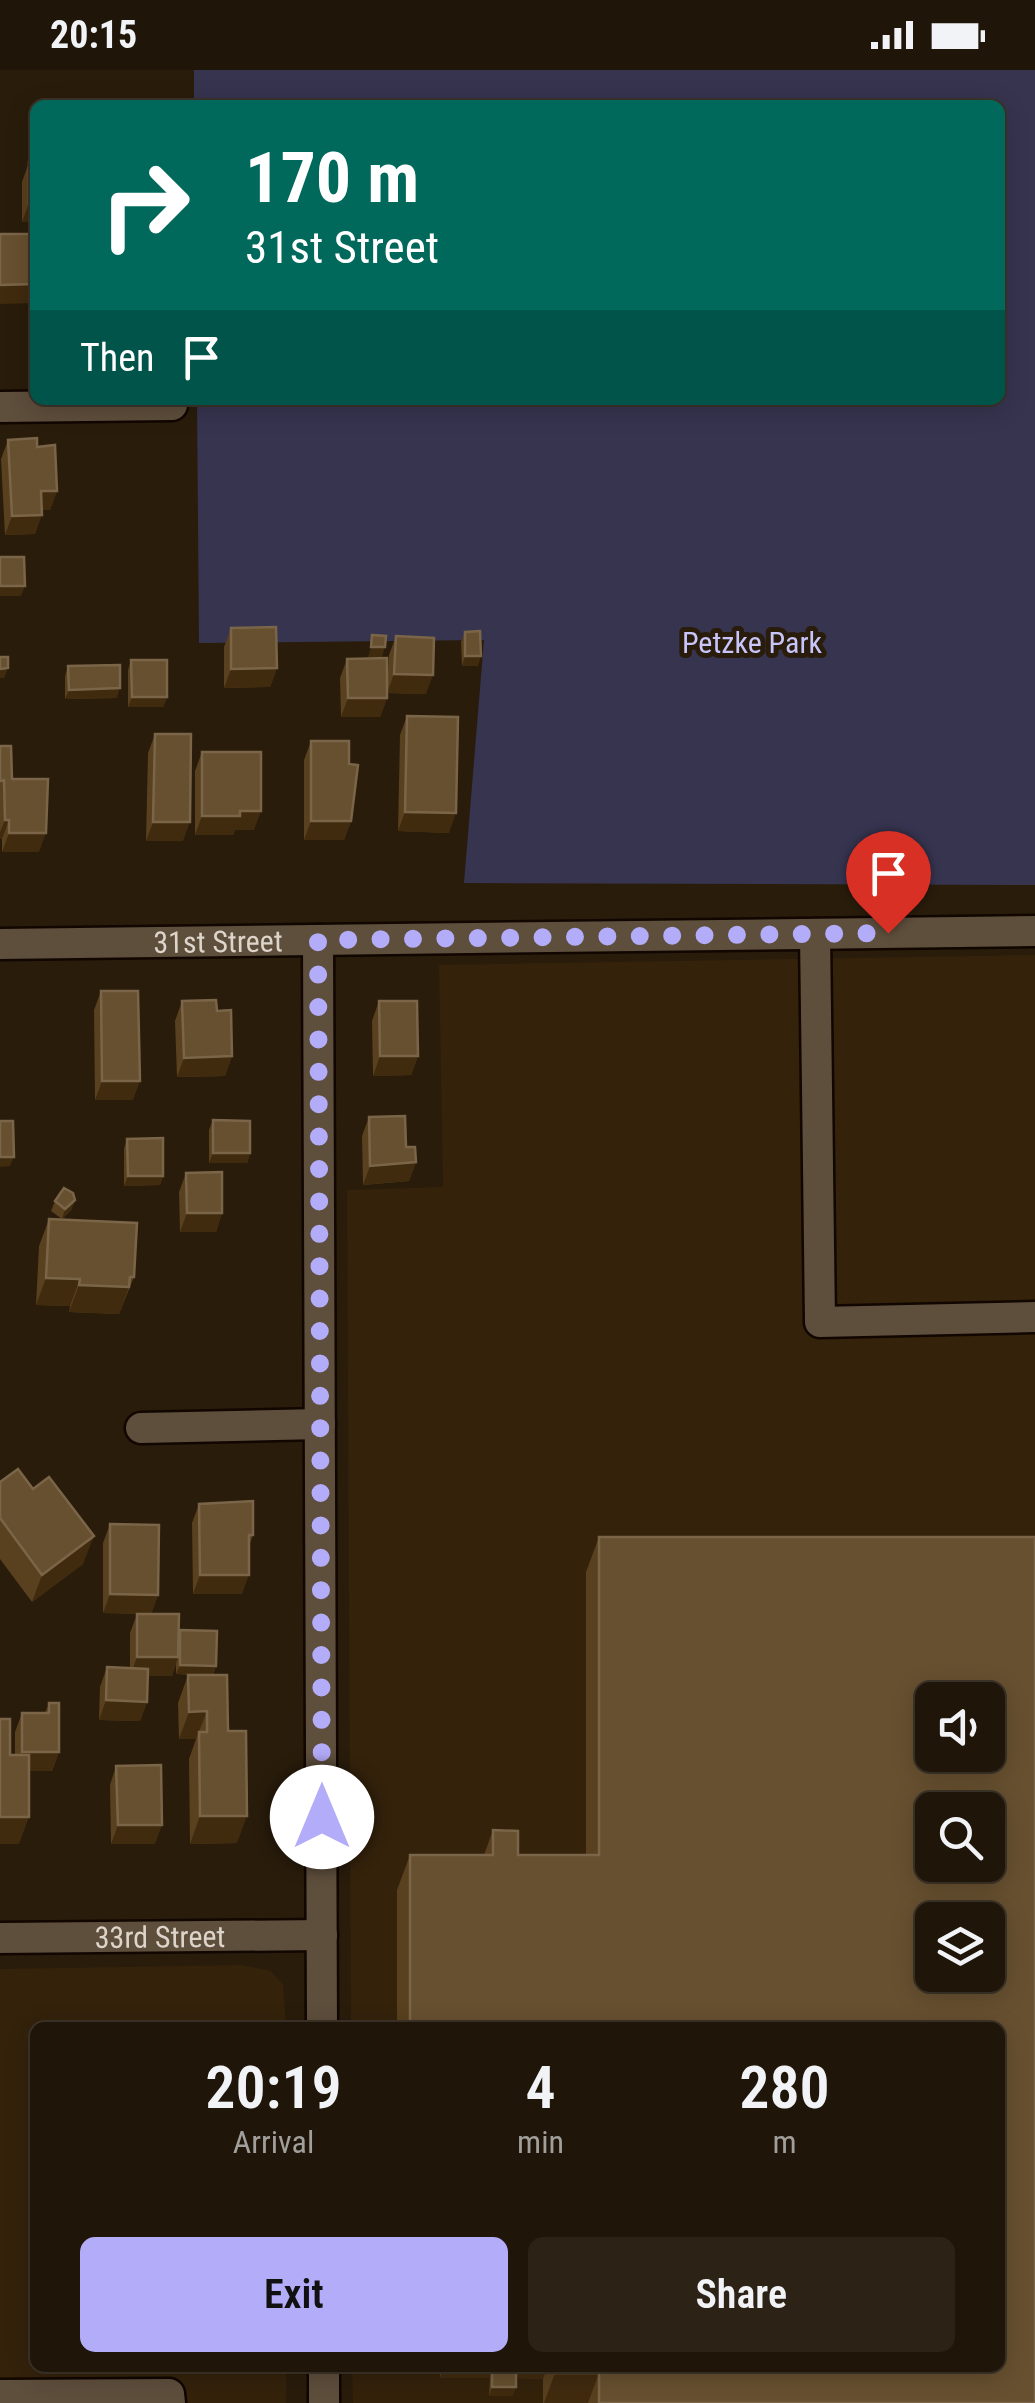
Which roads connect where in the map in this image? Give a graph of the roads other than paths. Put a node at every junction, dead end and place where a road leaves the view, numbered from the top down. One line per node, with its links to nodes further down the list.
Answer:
1 (172, 405): 2 (street)
2 (0, 407)
3 (1035, 931): 4 (street, 31st Street)
4 (815, 934): 5 (street, 31st Street); 7 (street)
5 (318, 940): 6 (street, 31st Street); 8 (street)
6 (0, 944)
7 (1035, 1317)
8 (320, 1424): 9 (street); 10 (street)
9 (141, 1428)
10 (322, 1935): 11 (street, 33rd Street); 12 (street)
11 (0, 1938)
12 (322, 2022)
13 (324, 2372): 16 (street)
14 (0, 2395): 15 (street)
15 (170, 2403)
16 (324, 2403)

